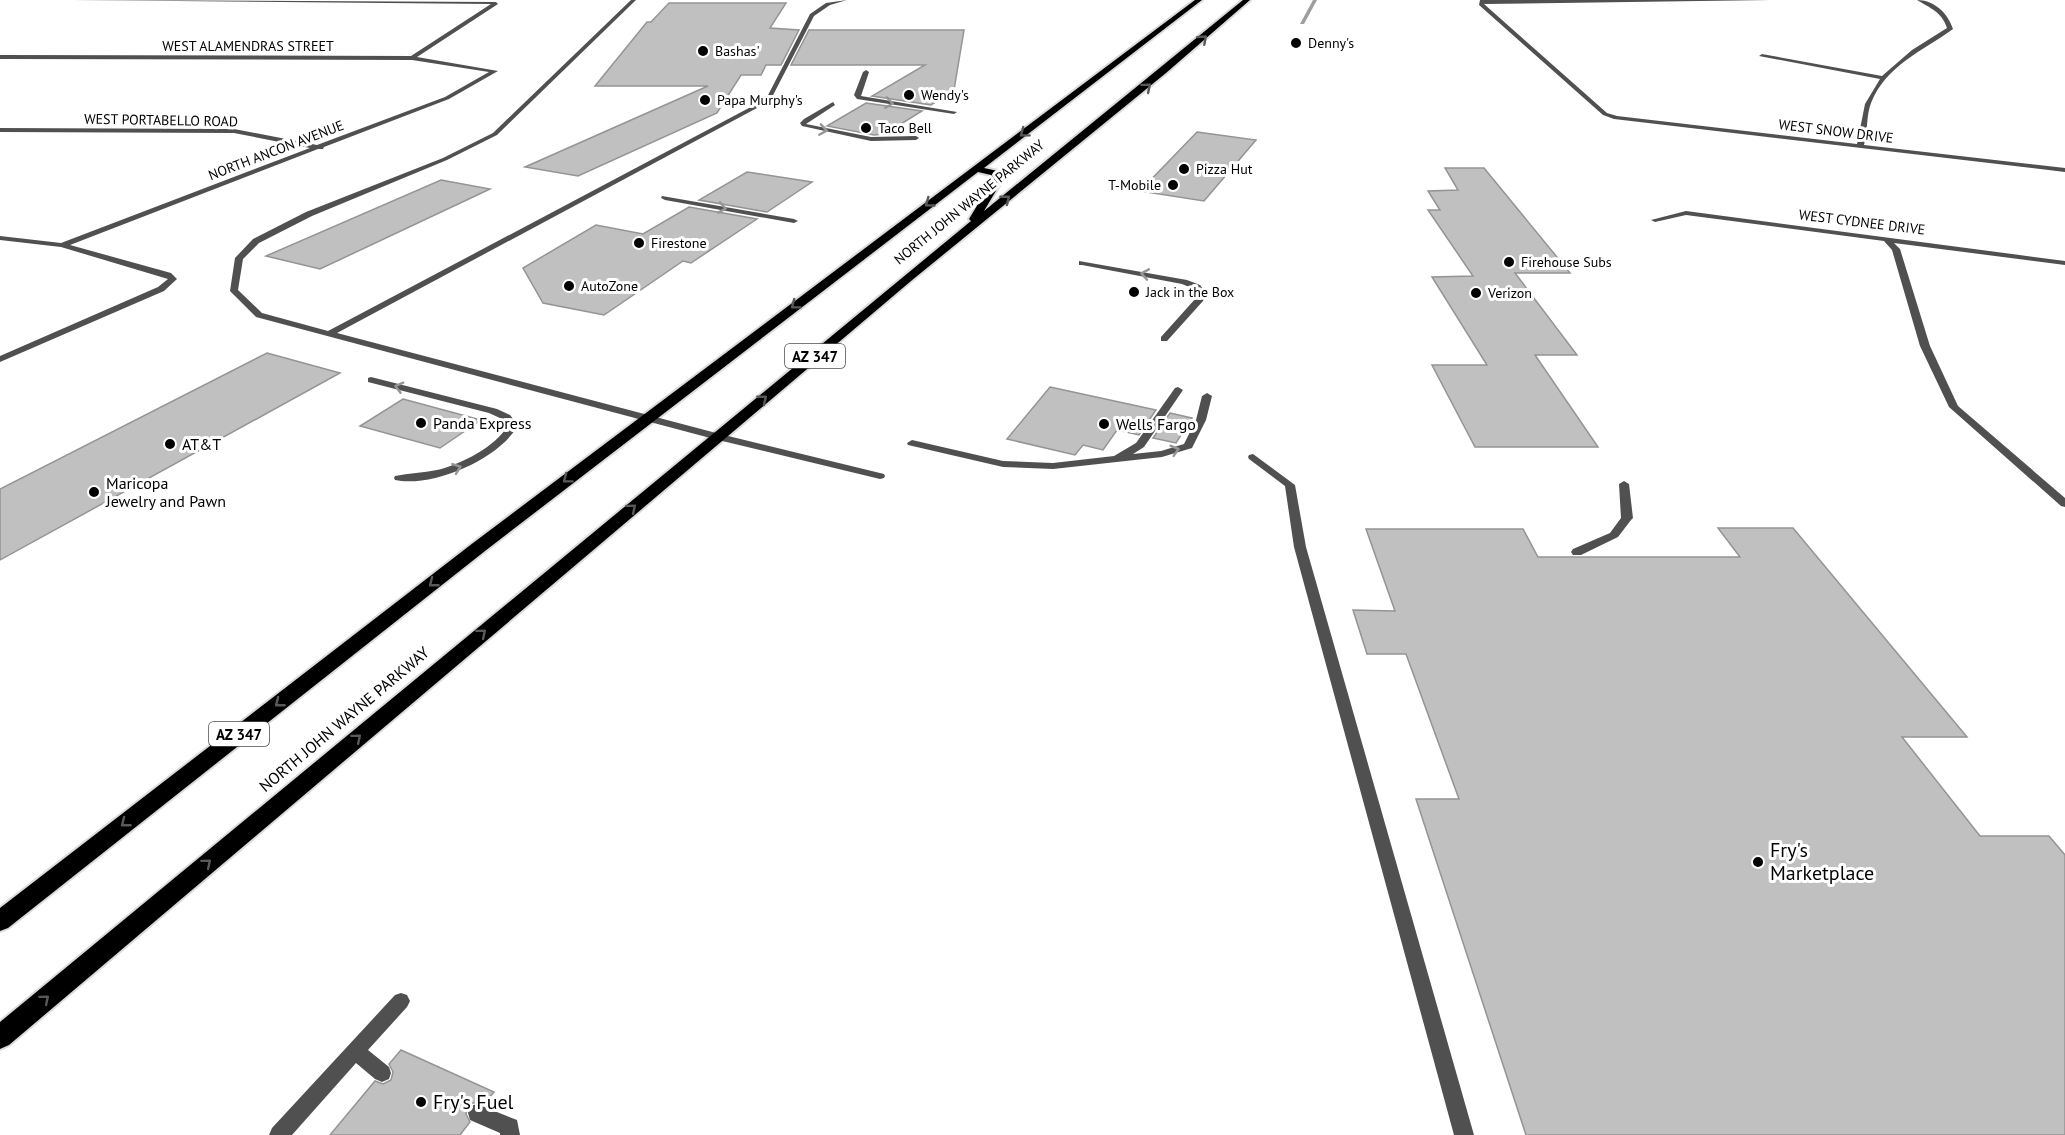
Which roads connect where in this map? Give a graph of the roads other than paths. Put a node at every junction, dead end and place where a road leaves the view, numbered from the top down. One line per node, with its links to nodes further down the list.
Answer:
1 (73, 0): 11 (street)
2 (634, 0): 32 (street)
3 (844, 0): 32 (street)
4 (1198, 0): 21 (highway, AZ 347, one-way to 21)
5 (1247, 0): 26 (highway, NORTH JOHN WAYNE PARKWAY / AZ 347, one-way to 5)
6 (1769, 0): 8 (street)
7 (1919, 0): 14 (street)
8 (1482, 1): 19 (street, WEST SNOW DRIVE)
9 (1762, 56): 14 (street)
10 (0, 57): 11 (street, WEST ALAMENDRAS STREET)
11 (412, 58): 12 (street, WEST ALAMENDRAS STREET)
12 (495, 71): 20 (street, NORTH ANCON AVENUE)
13 (866, 72): 16 (street, one-way to 16)
14 (1883, 78): 19 (street)
15 (833, 104): 18 (street, one-way to 18)
16 (954, 112)
17 (0, 130): 20 (street, WEST PORTABELLO ROAD)
18 (916, 138)
19 (1860, 146): 22 (street, WEST SNOW DRIVE)
20 (321, 148): 29 (street, NORTH ANCON AVENUE)
21 (976, 169): 26 (highway); 38 (highway, AZ 347, one-way to 38)
22 (2065, 170)
23 (664, 198): 25 (street, one-way to 25)
24 (1655, 220): 28 (street, WEST CYDNEE DRIVE)
25 (794, 221)
26 (967, 230): 39 (highway, NORTH JOHN WAYNE PARKWAY / AZ 347, one-way to 26)
27 (0, 238): 29 (street)
28 (1886, 239): 31 (street, WEST CYDNEE DRIVE); 46 (street)
29 (62, 245): 34 (street)
30 (1082, 263): 33 (street, one-way to 30)
31 (2065, 263)
32 (329, 334): 38 (street)
33 (1164, 339)
34 (0, 359)
35 (371, 380): 44 (street, one-way to 35)
36 (1178, 390): 42 (street)
37 (1207, 396): 42 (street, one-way to 37)
38 (647, 417): 39 (street); 48 (highway, AZ 347, one-way to 48)
39 (718, 436): 43 (street); 50 (highway, NORTH JOHN WAYNE PARKWAY / AZ 347, one-way to 39)
40 (912, 443): 42 (street)
41 (1253, 457): 56 (street)
42 (1117, 459)
43 (880, 476)
44 (399, 478)
45 (1624, 484): 47 (street)
46 (2065, 504)
47 (1577, 552)
48 (0, 921)
49 (400, 1001): 51 (street)
50 (0, 1037)
51 (355, 1051): 52 (street); 54 (street)
52 (382, 1073)
53 (477, 1113): 55 (street)
54 (279, 1135)
55 (510, 1135)
56 (1464, 1135)

